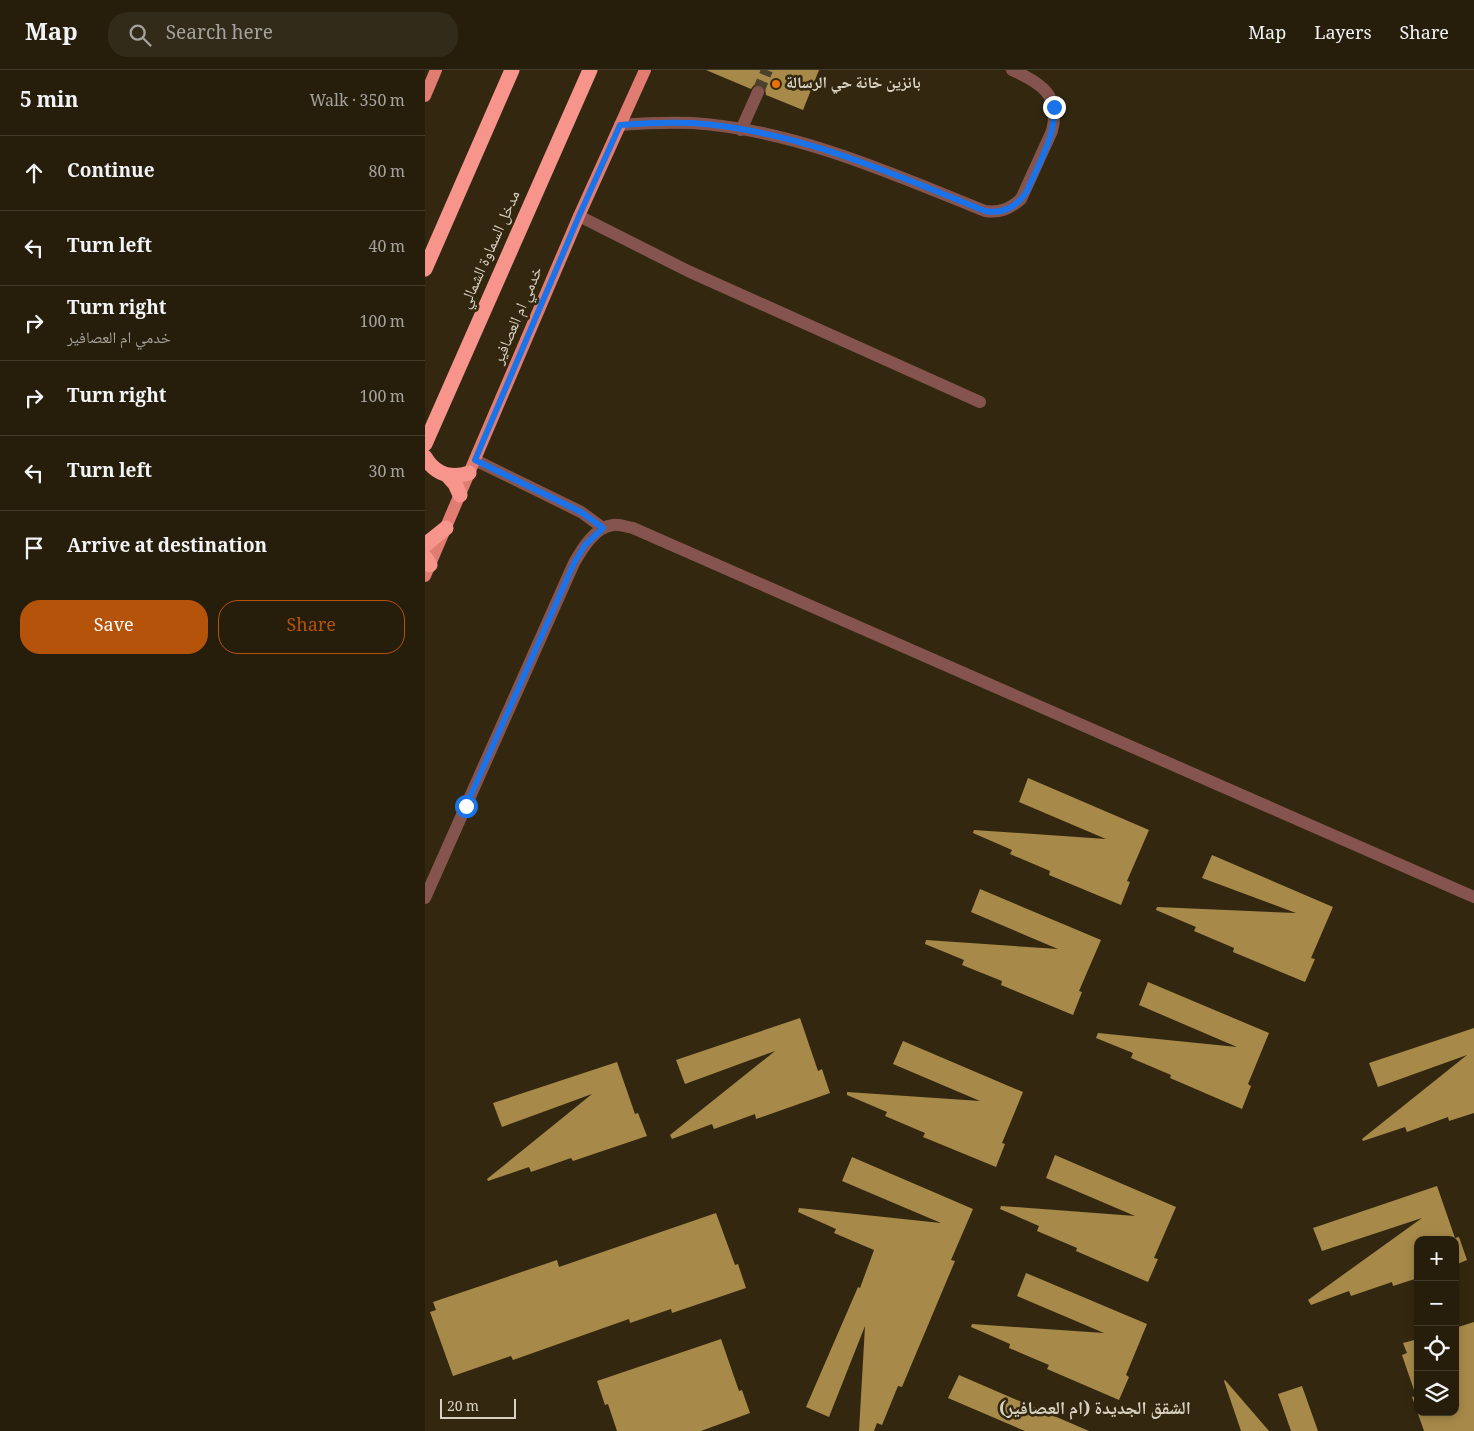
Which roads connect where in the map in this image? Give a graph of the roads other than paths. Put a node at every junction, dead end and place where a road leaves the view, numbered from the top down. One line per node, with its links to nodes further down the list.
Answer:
1 (436, 70): 7 (main road)
2 (512, 70): 11 (highway)
3 (590, 70): 13 (highway, مدخل السماوة الشمالي)
4 (645, 70): 8 (main road, خدمي ام العصافير)
5 (1012, 70): 9 (street)
6 (758, 92): 9 (street)
7 (425, 96)
8 (620, 125): 9 (street); 10 (main road, خدمي ام العصافير)
9 (741, 130)
10 (579, 216): 12 (street); 15 (main road, خدمي ام العصافير)
11 (425, 269)
12 (980, 402)
13 (425, 444)
14 (425, 457): 16 (highway)
15 (472, 467): 16 (highway); 17 (main road, خدمي ام العصافير); 19 (street)
16 (447, 475): 17 (highway)
17 (460, 495): 18 (main road, خدمي ام العصافير)
18 (446, 528): 20 (highway); 21 (main road, خدمي ام العصافير)
19 (603, 528): 22 (street); 23 (street)
20 (425, 545)
21 (427, 566)
22 (1474, 897)
23 (425, 898)

